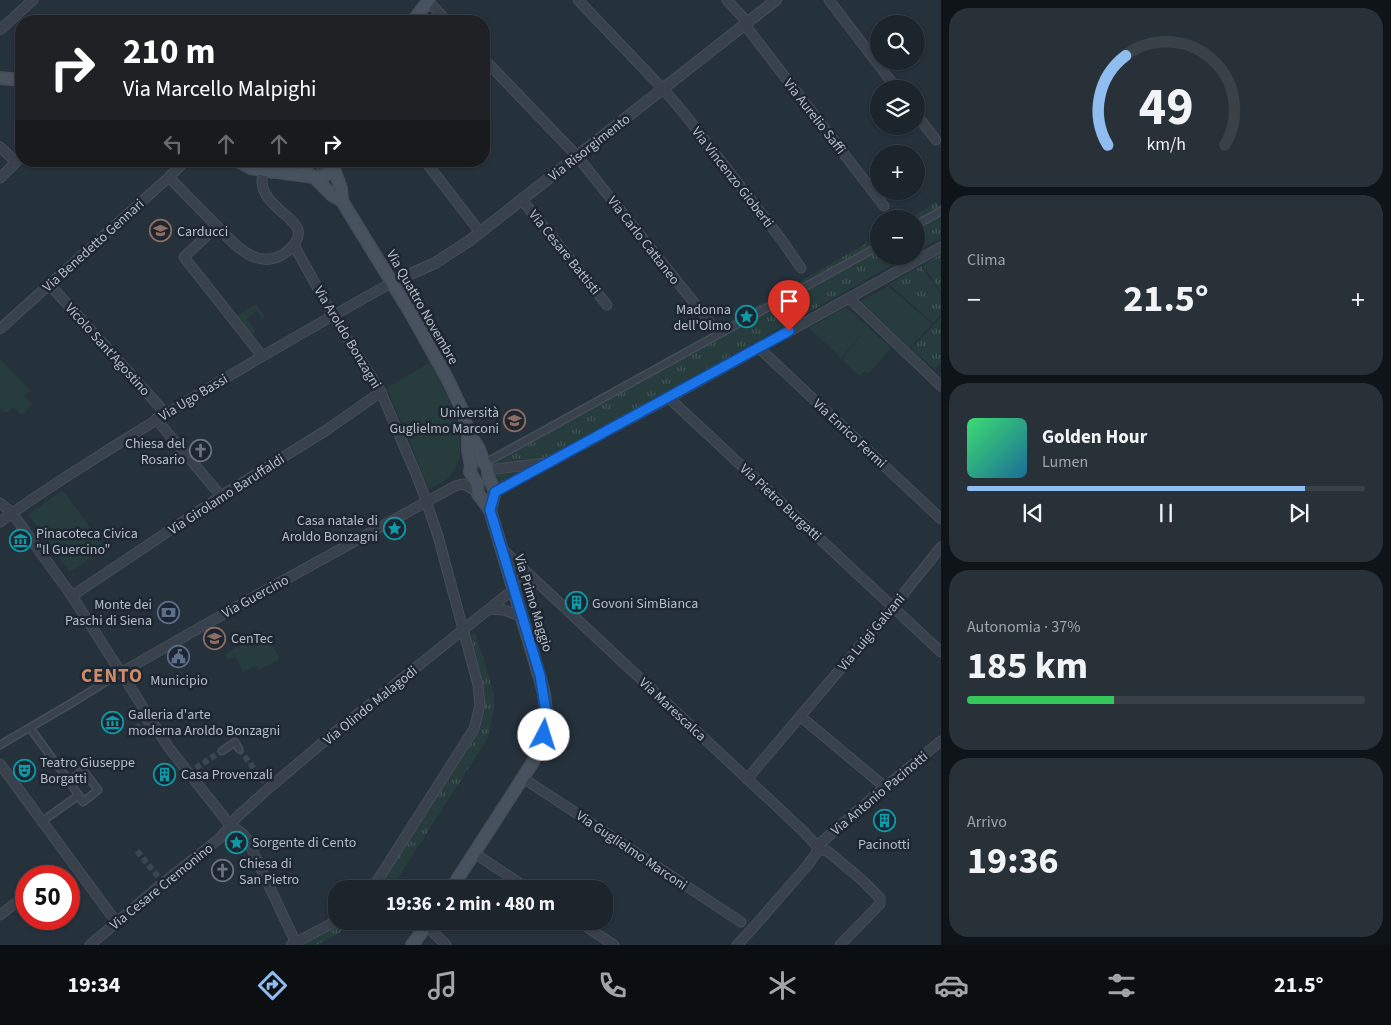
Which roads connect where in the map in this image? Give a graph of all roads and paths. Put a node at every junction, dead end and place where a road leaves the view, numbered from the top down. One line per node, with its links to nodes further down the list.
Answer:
1 (33, 0): 7 (street)
2 (578, 0): 15 (street, Via Vincenzo Gioberti)
3 (727, 0): 11 (street, Via Aurelio Saffi)
4 (776, 0): 11 (street, Via Risorgimento)
5 (829, 0): 14 (street)
6 (428, 1): 8 (main road); 9 (street)
7 (16, 15)
8 (418, 15)
9 (441, 15)
10 (15, 16): 12 (street)
11 (746, 24): 15 (street, Via Risorgimento); 35 (street, Via Aurelio Saffi)
12 (0, 30)
13 (490, 65): 19 (street, Via Carlo Cattaneo)
14 (890, 80)
15 (663, 89): 19 (street, Via Risorgimento); 43 (street, Via Vincenzo Gioberti)
16 (925, 126): 17 (street)
17 (936, 140)
18 (0, 147): 20 (street)
19 (577, 156): 33 (street, Via Risorgimento); 49 (street, Via Carlo Cattaneo)
20 (15, 157)
21 (15, 164): 30 (street)
22 (179, 167): 31 (street, Via Benedetto Gennari)
23 (249, 167): 29 (main road)
24 (278, 167): 29 (main road)
25 (304, 167): 32 (main road, Via Quattro Novembre)
26 (332, 167): 32 (main road, Via Quattro Novembre)
27 (334, 167): 34 (main road, Via Quattro Novembre)
28 (430, 167): 39 (street)
29 (268, 171): 32 (main road); 40 (street)
30 (0, 178)
31 (169, 178): 38 (street); 45 (street, Via Benedetto Gennari)
32 (314, 178): 34 (main road, Via Quattro Novembre)
33 (522, 200): 39 (street, Via Risorgimento); 47 (street, Via Cesare Battisti)
34 (342, 201): 44 (main road, Via Quattro Novembre)
35 (884, 206)
36 (941, 211): 37 (street)
37 (925, 220)
38 (217, 226): 40 (street); 52 (street)
39 (480, 232): 44 (street, Via Risorgimento)
40 (294, 245): 48 (street, Via Aroldo Bonzagni)
41 (941, 247): 46 (street)
42 (870, 251): 60 (street)
43 (801, 268)
44 (393, 282): 48 (street, Via Ugo Bassi); 58 (main road, Via Quattro Novembre)
45 (50, 285): 50 (street, Via Benedetto Gennari); 56 (street, Vicolo Sant'Agostino)
46 (849, 298): 51 (street); 53 (street)
47 (607, 305)
48 (333, 316): 52 (street, Via Ugo Bassi); 54 (street, Via Aroldo Bonzagni)
49 (711, 324)
50 (0, 328)
51 (759, 348): 55 (street); 68 (street, Via Enrico Fermi)
52 (262, 356): 56 (street, Via Ugo Bassi)
53 (941, 386)
54 (381, 392): 64 (street, Via Girolamo Baruffaldi); 66 (street, Via Aroldo Bonzagni)
55 (668, 398): 59 (street); 75 (street, Via Pietro Burgatti)
56 (165, 414): 57 (street, Via Ugo Bassi)
57 (156, 419): 64 (street); 67 (street, Via Ugo Bassi)
58 (468, 431): 60 (main road, Via Quattro Novembre); 61 (main road, Via Quattro Novembre)
59 (550, 463): 60 (street); 63 (street)
60 (486, 466): 61 (main road); 63 (main road, Via Quattro Novembre)
61 (471, 469): 62 (street); 63 (main road, Via Quattro Novembre)
62 (463, 484): 63 (street); 66 (street, Via Guercino)
63 (487, 495): 71 (main road, Via Primo Maggio)
64 (221, 496): 74 (street, Via Girolamo Baruffaldi)
65 (0, 503): 67 (street)
66 (427, 503): 78 (street, Via Aroldo Bonzagni); 80 (street, Via Guercino)
67 (12, 513): 69 (street, Via Ugo Bassi); 74 (street)
68 (941, 519)
69 (0, 522)
70 (941, 547): 75 (street, Via Luigi Galvani)
71 (502, 549): 72 (street, Via Marescalca); 73 (main road, Via Primo Maggio)
72 (528, 573): 73 (street); 89 (street, Via Marescalca)
73 (513, 588): 76 (street, Via Olindo Malagodi); 77 (main road, Via Primo Maggio)
74 (72, 596): 80 (street)
75 (892, 607): 79 (street); 81 (street, Via Luigi Galvani)
76 (489, 609): 77 (street); 78 (street, Via Olindo Malagodi)
77 (522, 617): 88 (main road, Via Primo Maggio)
78 (463, 630): 94 (street, Via Olindo Malagodi); 97 (street, Via Aroldo Bonzagni)
79 (941, 652)
80 (122, 672): 82 (street, Via Guercino); 94 (street)
81 (800, 716): 89 (street, Via Luigi Galvani); 91 (street)
82 (30, 728): 84 (street, Via Guercino); 90 (street)
83 (941, 741): 91 (street, Via Antonio Pacinotti)
84 (0, 745)
85 (239, 749): 86 (street)
86 (222, 751)
87 (0, 764): 93 (street)
88 (523, 778): 96 (main road, Via Primo Maggio); 102 (street, Via Guglielmo Marconi)
89 (747, 779): 95 (street, Via Marescalca)
90 (69, 782): 92 (street); 92 (street)
91 (885, 787): 95 (street, Via Antonio Pacinotti)
92 (79, 795): 93 (street)
93 (42, 822): 103 (street)
94 (230, 825): 103 (street, Via Cesare Cremonino); 108 (street)
95 (817, 847): 113 (street, Via Antonio Pacinotti); 114 (street, Via Marescalca)
96 (474, 853): 98 (main road, Via Primo Maggio); 99 (street)
97 (378, 880)
98 (457, 880)
99 (514, 880)
100 (15, 903): 101 (street)
101 (0, 914)
102 (741, 922)
103 (117, 923): 109 (street, Via Cesare Cremonino)
104 (328, 925): 108 (street)
105 (423, 930): 110 (main road)
106 (433, 930): 111 (street)
107 (592, 930): 112 (street)
108 (295, 944)
109 (90, 945)
110 (412, 945)
111 (446, 945)
112 (614, 945)
113 (737, 945)
114 (840, 945)

